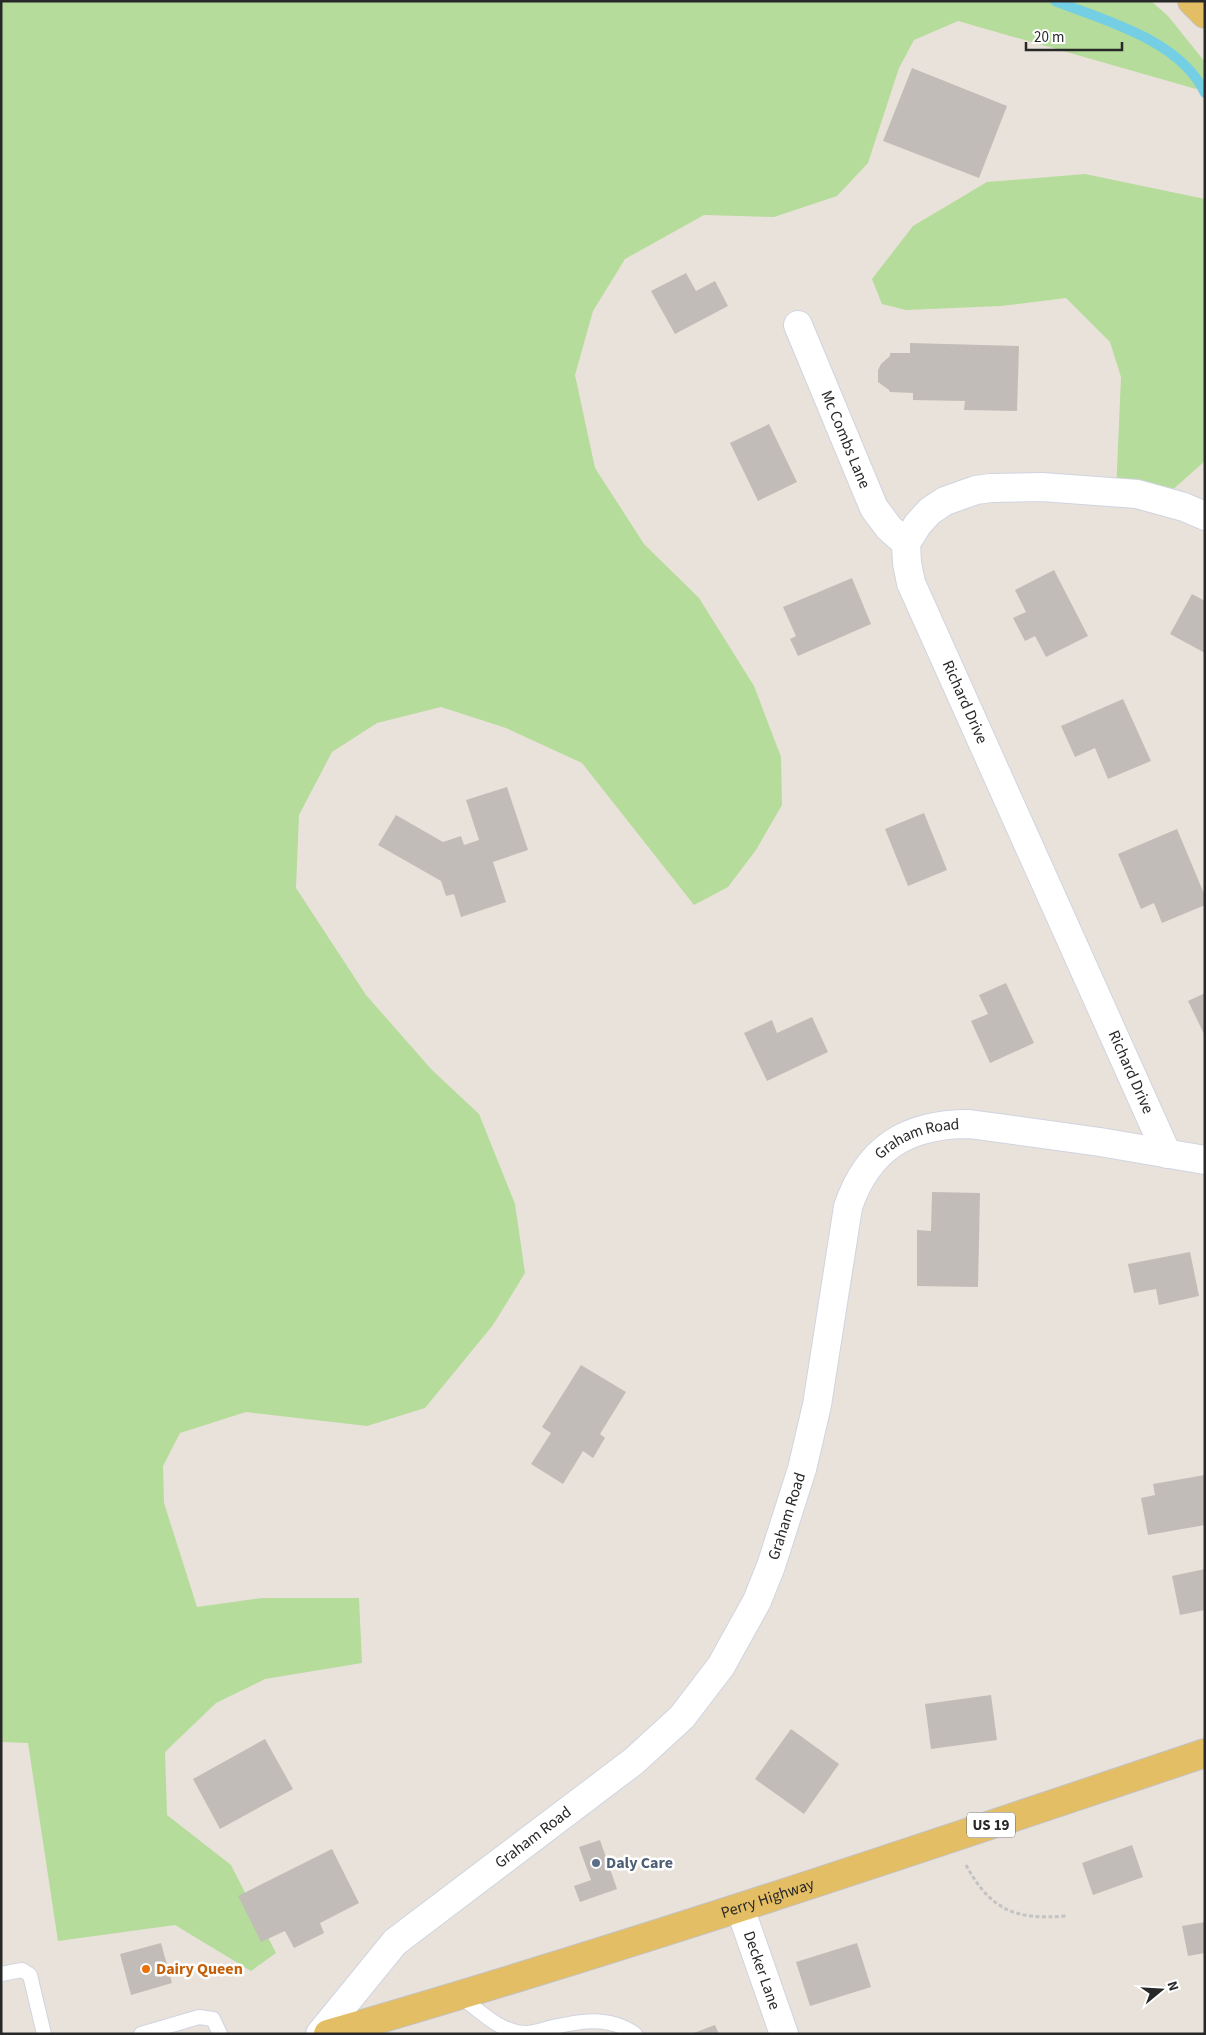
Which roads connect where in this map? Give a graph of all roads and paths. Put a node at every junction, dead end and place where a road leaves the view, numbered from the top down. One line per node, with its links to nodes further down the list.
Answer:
1 (1192, 1): 2 (main road)
2 (1205, 14)
3 (798, 325): 5 (street, Mc Combs Lane)
4 (1205, 516): 5 (street)
5 (906, 543): 6 (street, Richard Drive)
6 (1167, 1154): 7 (street, Graham Road); 17 (street, Graham Road)
7 (1205, 1160)
8 (1205, 1753): 9 (main road, Perry Highway / US 19)
9 (952, 1838): 10 (main road, Perry Highway / US 19); 11 (path)
10 (740, 1908): 13 (main road, Perry Highway / US 19); 20 (street, Decker Lane)
11 (1066, 1916)
12 (1, 1974): 14 (lane)
13 (460, 1996): 18 (main road, Perry Highway / US 19); 19 (lane)
14 (44, 2034)
15 (141, 2034): 16 (lane)
16 (220, 2034)
17 (320, 2034)
18 (328, 2034)
19 (634, 2034)
20 (784, 2034)

